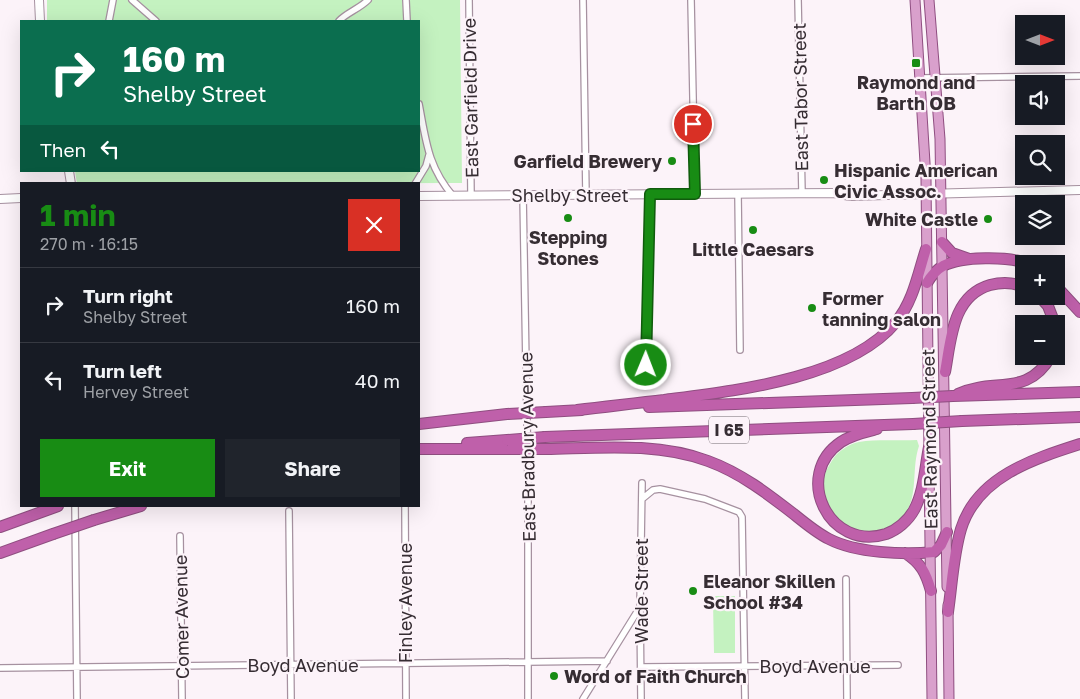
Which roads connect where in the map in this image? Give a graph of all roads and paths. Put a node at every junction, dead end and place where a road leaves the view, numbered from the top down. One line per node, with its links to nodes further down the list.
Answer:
1 (113, 0): 13 (street)
2 (132, 0): 14 (street)
3 (368, 0): 15 (street)
4 (406, 0): 16 (street)
5 (469, 0): 34 (street, East Garfield Drive)
6 (583, 0): 31 (street)
7 (691, 0): 26 (street)
8 (798, 0): 24 (street, East Tabor Street)
9 (915, 0): 18 (main road, East Raymond Street)
10 (929, 0): 19 (main road, East Raymond Street)
11 (39, 3): 12 (main road)
12 (40, 20)
13 (109, 20)
14 (155, 20)
15 (340, 20)
16 (407, 20)
17 (1080, 76): 19 (street)
18 (920, 78): 19 (street); 28 (main road, East Raymond Street)
19 (936, 78): 29 (main road, East Raymond Street)
20 (420, 109): 21 (street)
21 (429, 155): 22 (street); 33 (street)
22 (416, 182)
23 (1080, 190): 29 (main road, Shelby Street)
24 (802, 193): 27 (main road, Shelby Street); 28 (main road, Shelby Street)
25 (650, 194): 26 (main road, Shelby Street); 31 (main road, Shelby Street); 47 (street)
26 (695, 194): 27 (main road, Shelby Street)
27 (738, 194): 46 (street)
28 (926, 194): 29 (main road, Shelby Street); 38 (main road, East Raymond Street)
29 (941, 194): 37 (main road, East Raymond Street)
30 (523, 195): 31 (main road, Shelby Street); 34 (main road, Shelby Street); 78 (street, East Bradbury Avenue)
31 (586, 195)
32 (420, 196): 33 (main road, Shelby Street)
33 (453, 196): 34 (main road, Shelby Street)
34 (471, 196)
35 (0, 198): 36 (main road)
36 (20, 198)
37 (942, 242): 39 (highway); 41 (main road, East Raymond Street)
38 (926, 249): 42 (main road, East Raymond Street); 52 (highway)
39 (975, 260): 40 (highway); 41 (highway)
40 (1015, 260)
41 (942, 267): 42 (highway); 49 (main road, East Raymond Street)
42 (927, 283): 58 (main road, East Raymond Street)
43 (1015, 284): 49 (highway)
44 (1065, 296): 45 (highway)
45 (1080, 312)
46 (740, 350)
47 (646, 365)
48 (1045, 365): 51 (highway)
49 (945, 372): 68 (main road, East Raymond Street)
50 (1080, 392): 51 (highway, I 65)
51 (960, 395): 52 (highway, I 65, bridge)
52 (577, 410): 54 (highway, I 65, bridge)
53 (1080, 417): 55 (highway, I 65, bridge)
54 (420, 424)
55 (893, 424): 57 (highway, I 65, bridge); 58 (highway)
56 (1080, 444): 76 (highway)
57 (509, 445): 59 (highway, I 65); 70 (highway, bridge)
58 (928, 447): 71 (main road, East Raymond Street)
59 (420, 449)
60 (642, 483): 61 (street, Wade Street)
61 (642, 499): 75 (street, Wade Street); 84 (street)
62 (55, 507): 67 (highway)
63 (74, 507): 85 (street)
64 (138, 507): 72 (highway, bridge)
65 (405, 507): 80 (street, Finley Avenue)
66 (289, 512): 79 (street)
67 (0, 526)
68 (947, 532): 71 (highway); 76 (main road, East Raymond Street)
69 (180, 536): 81 (street, Comer Avenue)
70 (904, 552): 71 (highway); 74 (highway)
71 (931, 552): 74 (main road, East Raymond Street)
72 (0, 553)
73 (846, 579): 82 (street)
74 (931, 591): 97 (main road, East Raymond Street)
75 (640, 607): 77 (street); 86 (street, Wade Street)
76 (948, 612): 98 (main road, East Raymond Street)
77 (607, 661): 78 (street, Boyd Avenue); 93 (street)
78 (528, 662): 80 (street, Boyd Avenue); 92 (street, East Bradbury Avenue)
79 (290, 664): 80 (street, Boyd Avenue); 81 (street, Boyd Avenue); 90 (street)
80 (406, 664): 91 (street, Finley Avenue)
81 (182, 665): 85 (street, Boyd Avenue); 89 (street, Comer Avenue)
82 (847, 665): 83 (street, Boyd Avenue); 84 (street, Boyd Avenue); 96 (street)
83 (898, 665)
84 (744, 666): 86 (street, Boyd Avenue); 95 (street)
85 (76, 667): 87 (street, Boyd Avenue); 88 (street)
86 (641, 667): 94 (street, Wade Street)
87 (0, 668)
88 (77, 699)
89 (182, 699)
90 (291, 699)
91 (406, 699)
92 (528, 699)
93 (583, 699)
94 (641, 699)
95 (745, 699)
96 (847, 699)
97 (932, 699)
98 (949, 699)

